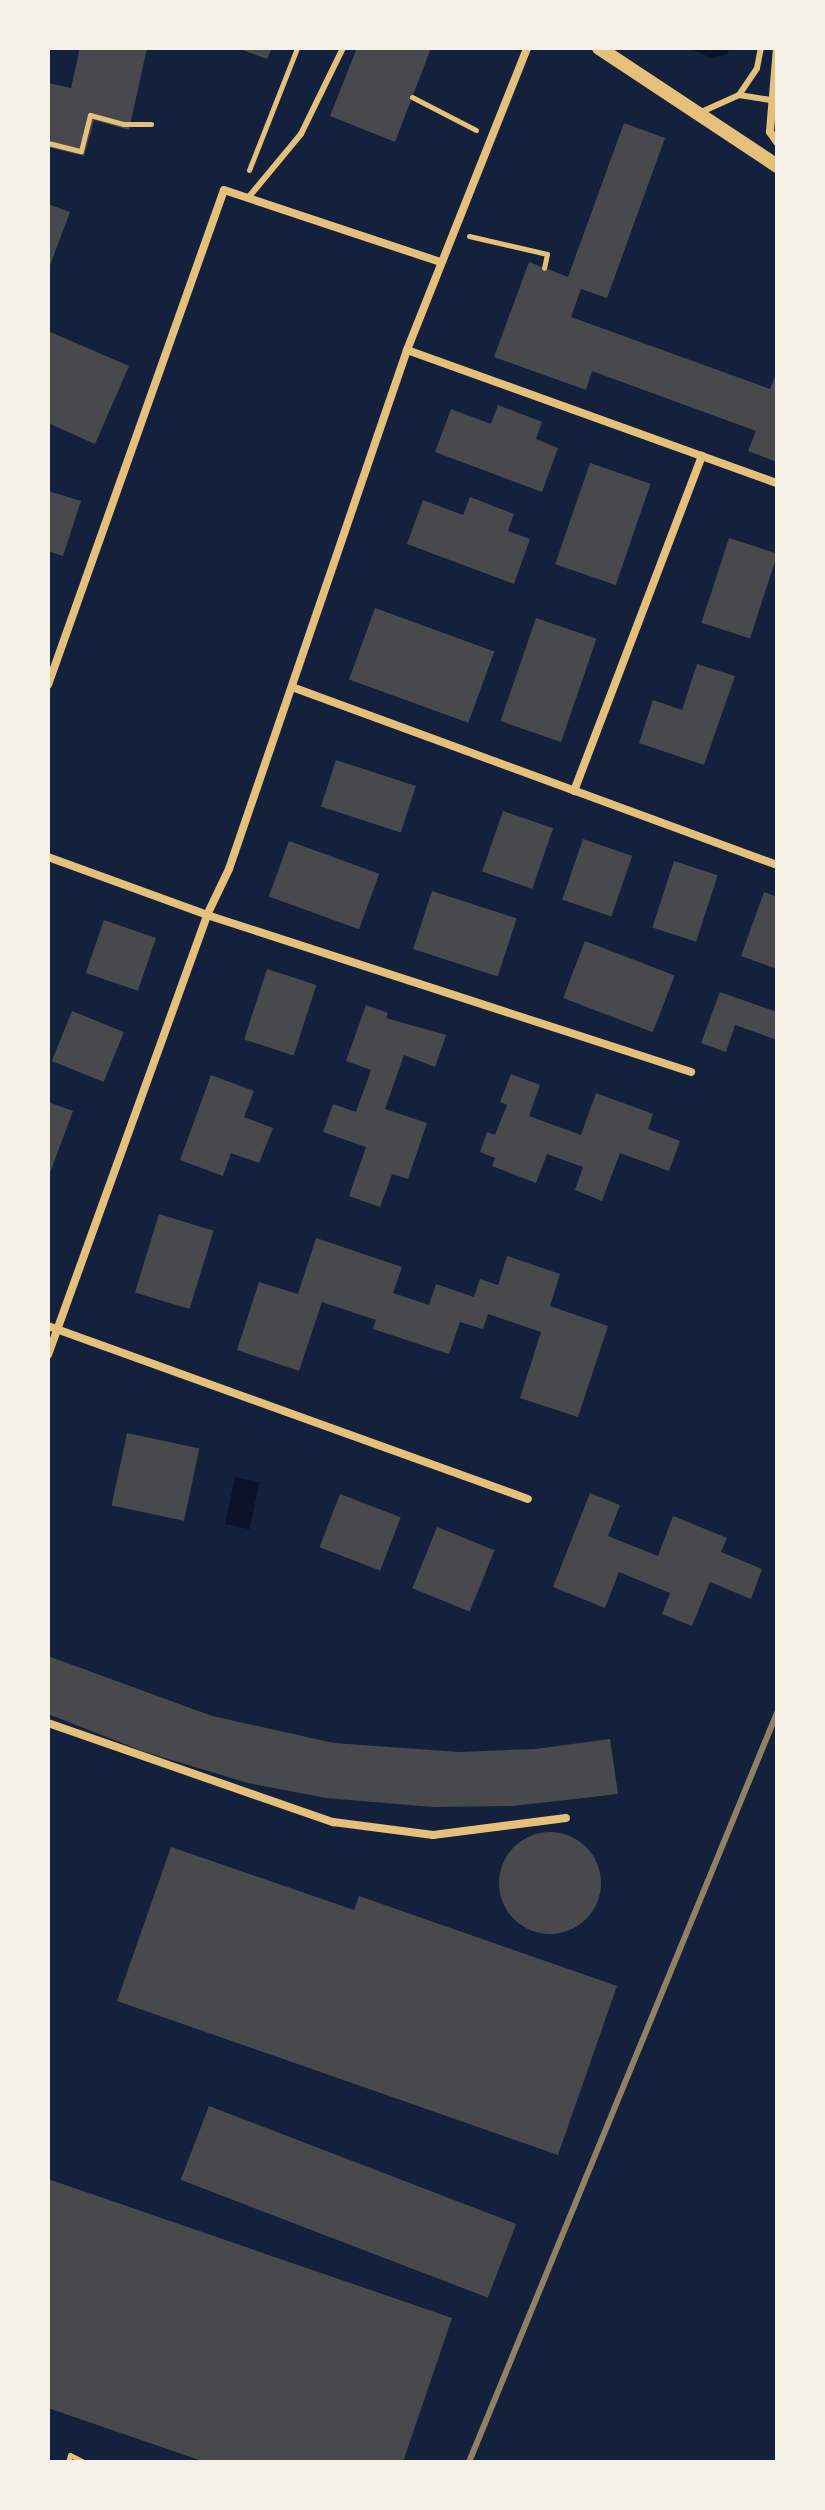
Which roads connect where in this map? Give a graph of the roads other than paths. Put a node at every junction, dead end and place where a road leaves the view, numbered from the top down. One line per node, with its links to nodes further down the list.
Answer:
1 (343, 48): 11 (lane)
2 (527, 48): 12 (street)
3 (599, 48): 8 (street)
4 (761, 48): 6 (lane)
5 (777, 48): 7 (street)
6 (739, 95): 7 (lane); 8 (lane)
7 (771, 100): 9 (street)
8 (699, 113): 10 (street)
9 (777, 142)
10 (777, 166)
11 (244, 196): 12 (street); 16 (street)
12 (441, 262): 13 (street)
13 (407, 350): 14 (street); 17 (street)
14 (702, 456): 15 (street); 18 (street)
15 (777, 483)
16 (48, 685)
17 (292, 687): 18 (street); 21 (street)
18 (574, 791): 20 (street)
19 (48, 857): 21 (street)
20 (777, 865)
21 (207, 915): 22 (street); 23 (street)
22 (691, 1072)
23 (52, 1328): 24 (street); 25 (street)
24 (48, 1355)
25 (528, 1499)
26 (48, 1723): 27 (street)
27 (566, 1818)

